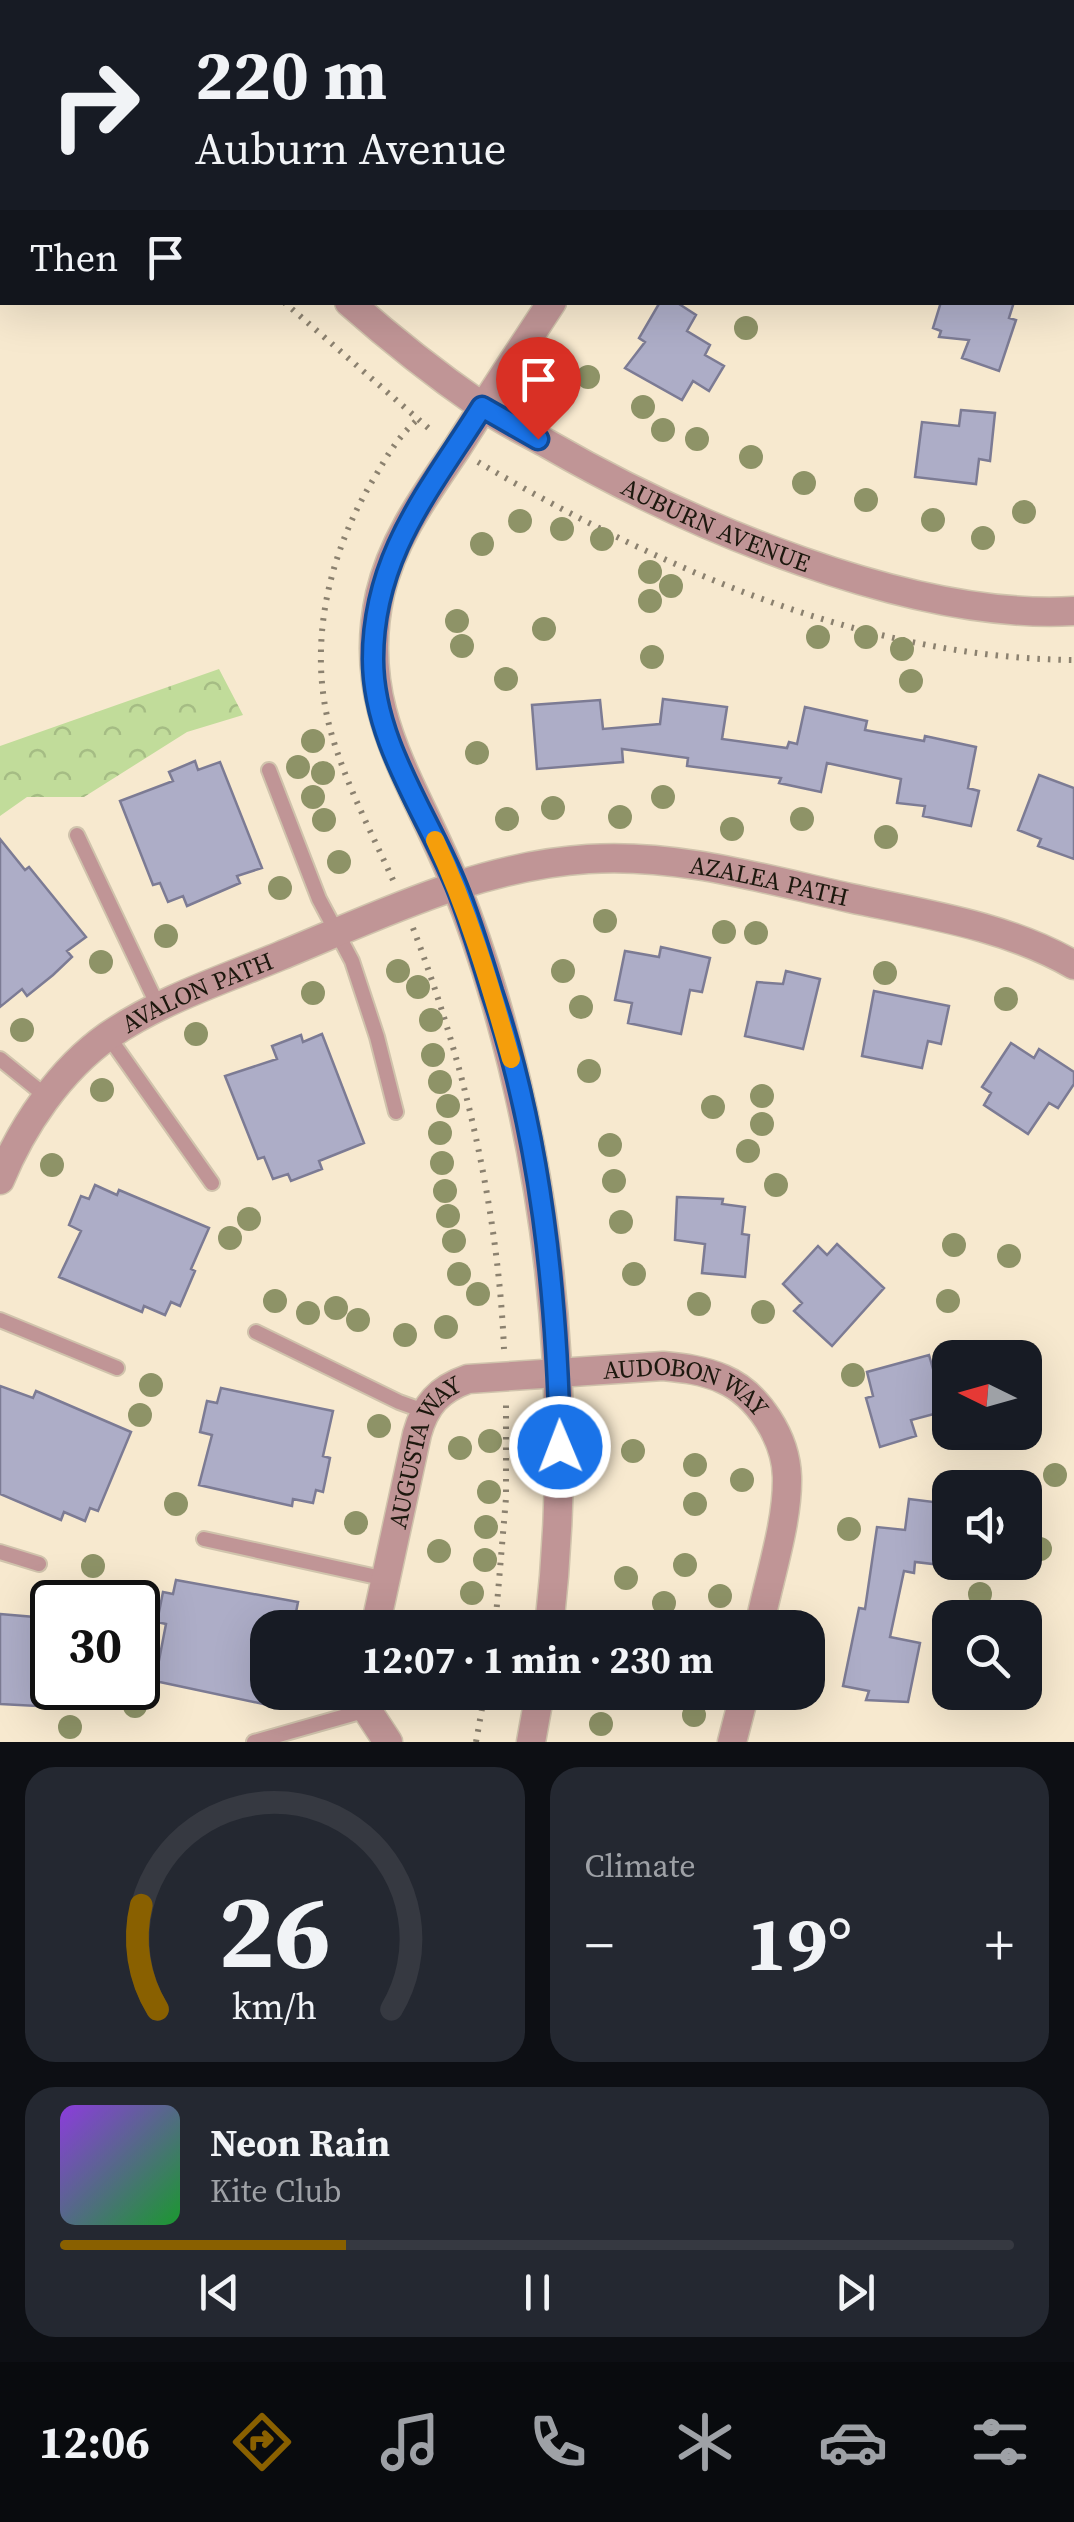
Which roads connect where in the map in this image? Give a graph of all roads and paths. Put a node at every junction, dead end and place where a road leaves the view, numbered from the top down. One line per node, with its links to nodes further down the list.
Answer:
1 (354, 305): 3 (street, AUBURN AVENUE)
2 (550, 305): 3 (street)
3 (482, 407): 5 (street, AUBURN AVENUE); 8 (street)
4 (417, 420): 9 (path)
5 (1074, 611)
6 (269, 770): 10 (lane)
7 (76, 835): 12 (lane)
8 (456, 885): 9 (street, AVALON PATH); 11 (street, AZALEA PATH); 22 (street)
9 (403, 902): 10 (street, AVALON PATH); 23 (path)
10 (338, 932): 12 (street, AVALON PATH); 16 (lane)
11 (1074, 964)
12 (158, 1006): 13 (street, AVALON PATH)
13 (108, 1036): 15 (street, AVALON PATH); 18 (lane)
14 (0, 1059): 15 (lane)
15 (48, 1097): 17 (street, AVALON PATH)
16 (396, 1112)
17 (0, 1180)
18 (212, 1183)
19 (0, 1320): 21 (lane)
20 (256, 1332): 24 (lane)
21 (117, 1368)
22 (559, 1373): 23 (street, AUGUSTA WAY); 31 (street); 32 (street, AUDOBON WAY)
23 (505, 1375): 24 (street, AUGUSTA WAY); 30 (path)
24 (424, 1410): 28 (street, AUGUSTA WAY)
25 (204, 1539): 28 (lane)
26 (0, 1552): 27 (lane)
27 (39, 1564)
28 (386, 1579): 29 (street, AUGUSTA WAY)
29 (379, 1610)
30 (497, 1610)
31 (551, 1610)
32 (762, 1610)
33 (341, 1710): 38 (lane)
34 (369, 1710): 39 (street)
35 (482, 1710): 40 (path)
36 (536, 1710): 41 (street)
37 (740, 1710): 42 (street)
38 (254, 1742)
39 (388, 1742)
40 (476, 1742)
41 (530, 1742)
42 (732, 1742)

